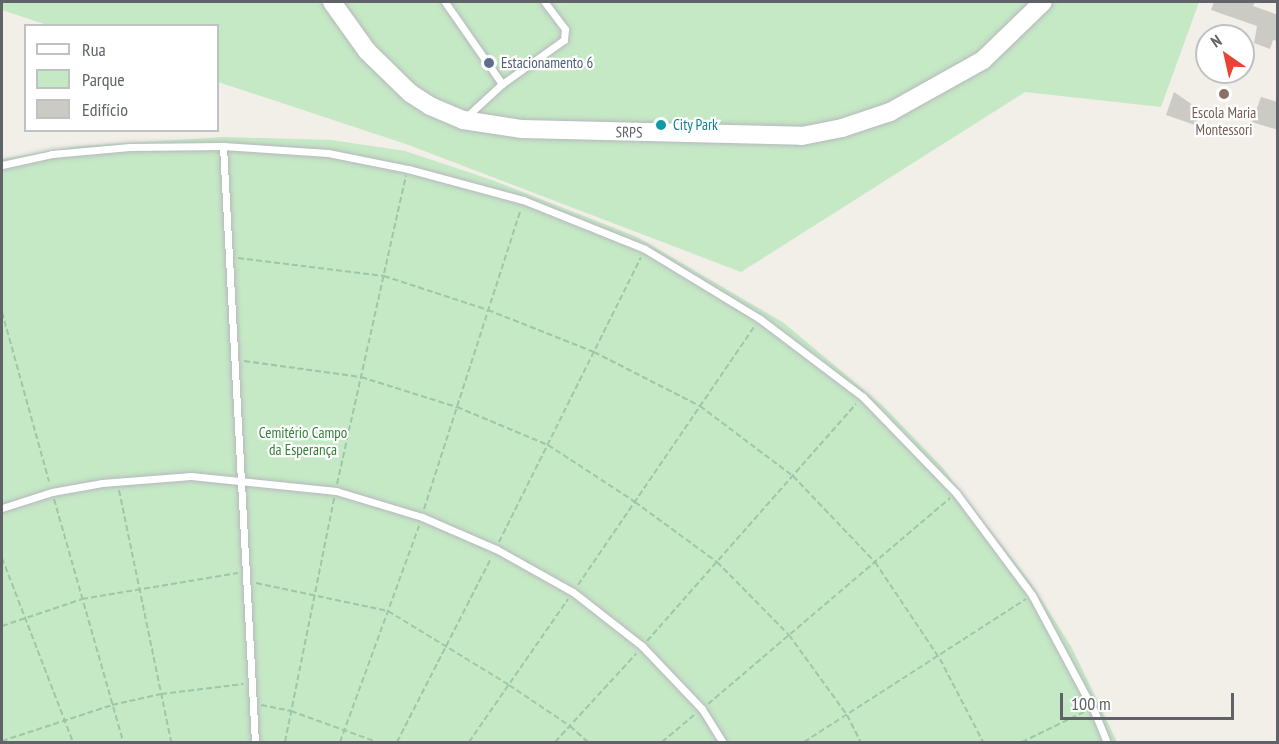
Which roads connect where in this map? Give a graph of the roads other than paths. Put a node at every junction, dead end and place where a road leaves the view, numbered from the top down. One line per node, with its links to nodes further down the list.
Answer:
1 (332, 2): 6 (main road, SRPS)
2 (445, 2): 5 (lane)
3 (545, 2): 5 (lane)
4 (1043, 2): 6 (main road, SRPS)
5 (502, 84): 6 (lane)
6 (463, 120)
7 (223, 146): 8 (lane); 9 (lane); 13 (lane)
8 (2, 165)
9 (241, 479): 10 (lane); 11 (lane); 12 (lane)
10 (2, 508)
11 (255, 742)
12 (723, 742)
13 (1107, 742)

